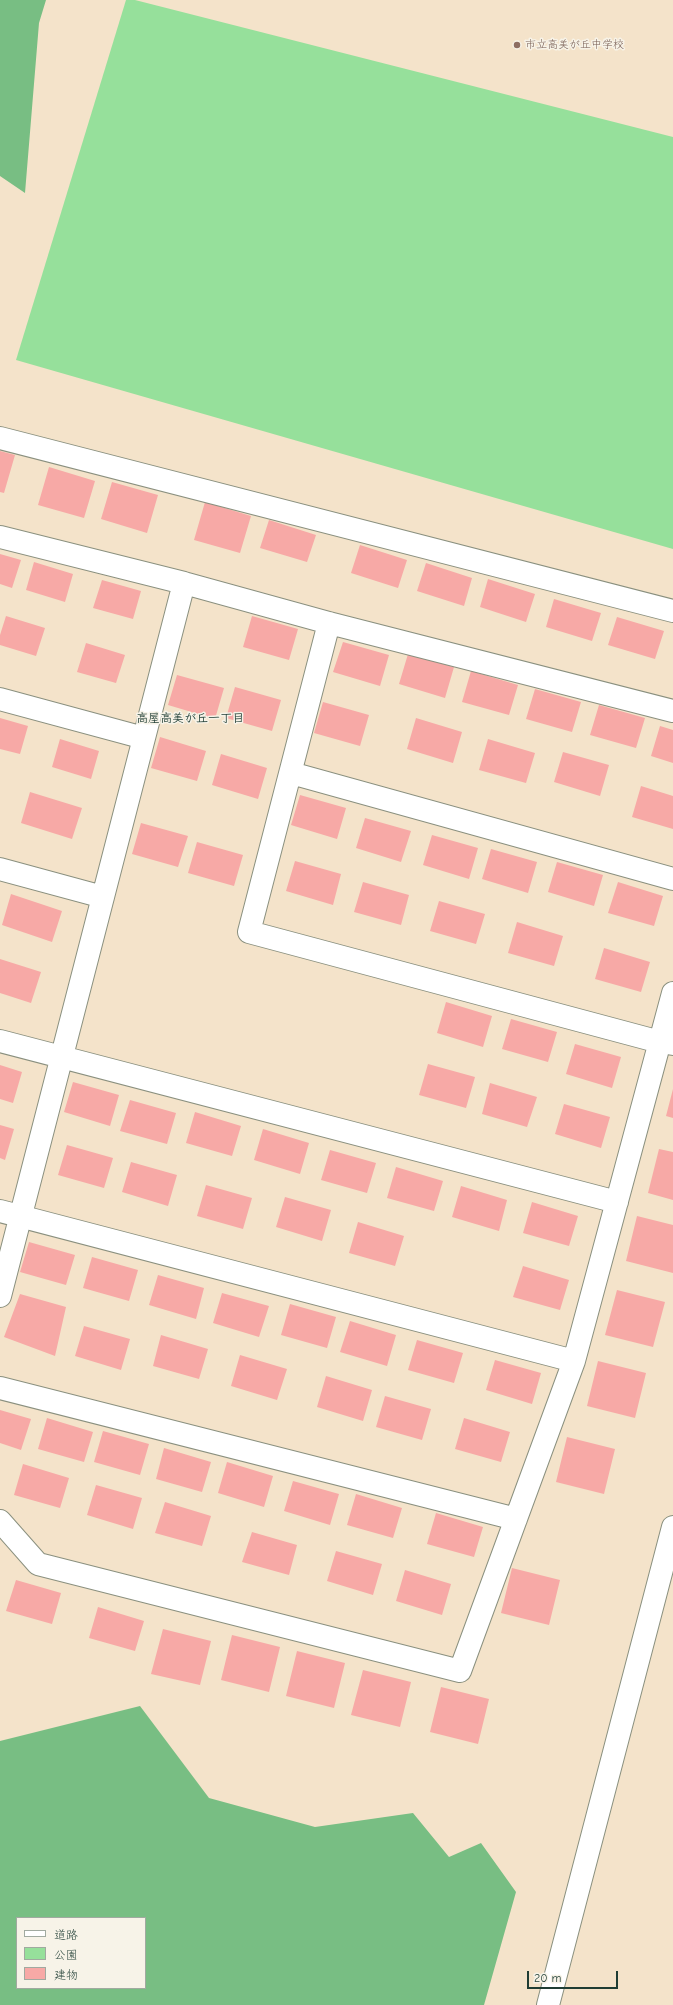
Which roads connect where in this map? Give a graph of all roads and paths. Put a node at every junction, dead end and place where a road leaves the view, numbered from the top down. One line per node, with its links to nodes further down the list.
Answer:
1 (0, 438): 4 (street)
2 (0, 537): 3 (street)
3 (184, 583): 5 (street); 8 (street)
4 (673, 611)
5 (329, 623): 7 (street); 9 (street)
6 (0, 700): 8 (street)
7 (673, 711)
8 (144, 738): 12 (street)
9 (291, 773): 11 (street); 15 (street)
10 (0, 869): 12 (street)
11 (673, 879)
12 (103, 897): 16 (street)
13 (673, 992): 15 (street)
14 (0, 1041): 16 (street)
15 (666, 1043): 17 (street)
16 (62, 1057): 17 (street); 18 (street)
17 (617, 1202): 20 (street)
18 (10, 1213): 19 (street); 20 (street)
19 (0, 1296)
20 (574, 1361): 22 (street)
21 (0, 1388): 22 (street)
22 (516, 1519): 23 (street)
23 (0, 1520)
24 (673, 1527): 25 (street)
25 (548, 2005)

